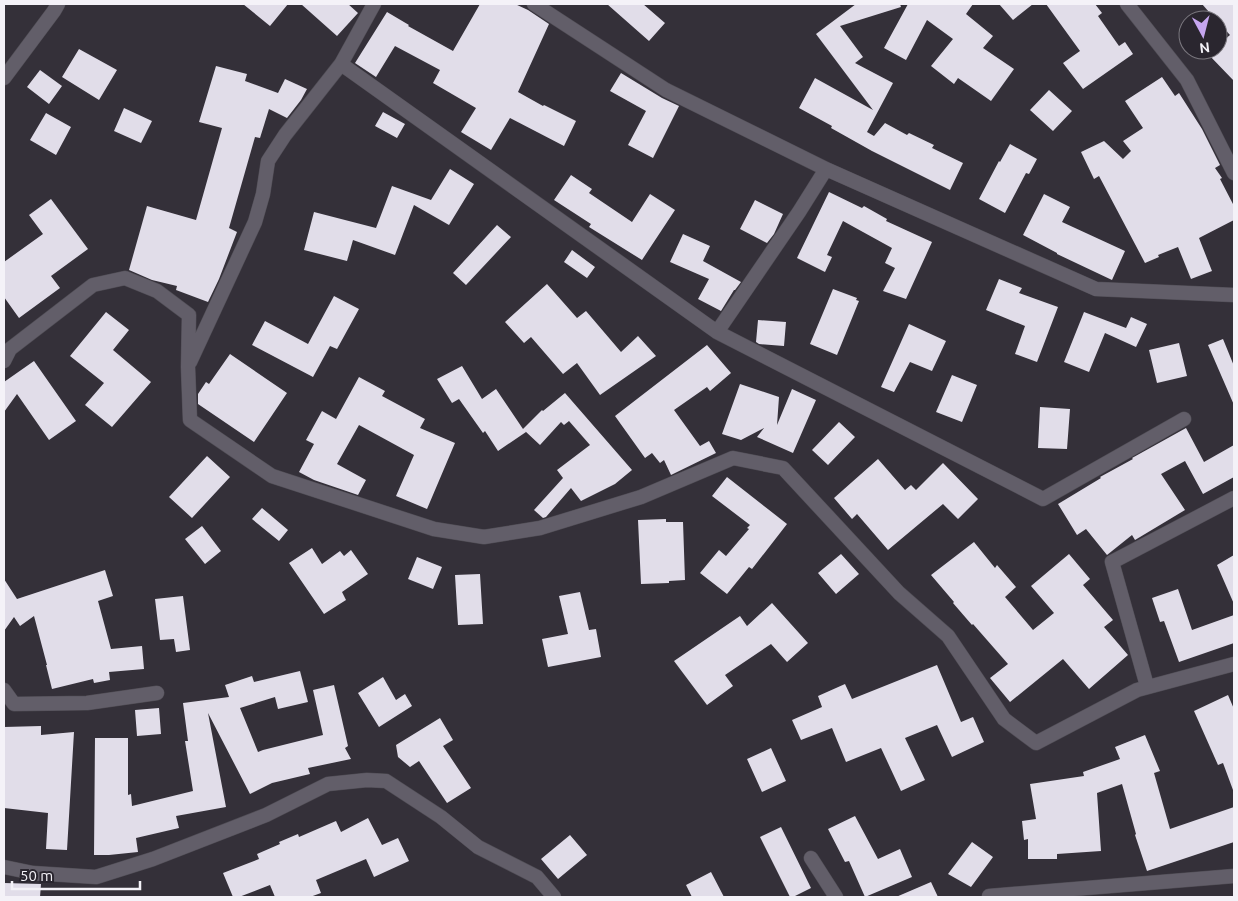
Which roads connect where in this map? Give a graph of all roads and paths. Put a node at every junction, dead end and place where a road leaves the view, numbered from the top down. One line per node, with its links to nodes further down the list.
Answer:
1 (58, 4): 6 (street)
2 (374, 4): 5 (street)
3 (534, 4): 7 (street)
4 (1127, 4): 8 (street)
5 (341, 64): 10 (street); 12 (street)
6 (4, 78)
7 (826, 169): 9 (street); 10 (street)
8 (1234, 173)
9 (1234, 295)
10 (717, 332): 13 (street)
11 (6, 351): 12 (street)
12 (188, 367): 16 (street)
13 (1184, 419)
14 (1234, 498): 16 (street)
15 (1234, 664): 16 (street)
16 (1147, 686)
17 (4, 690): 19 (street)
18 (157, 693): 19 (street)
19 (9, 706)
20 (811, 858): 25 (street)
21 (4, 867): 24 (street)
22 (1234, 876): 23 (street)
23 (989, 896)
24 (554, 897)
25 (836, 897)

